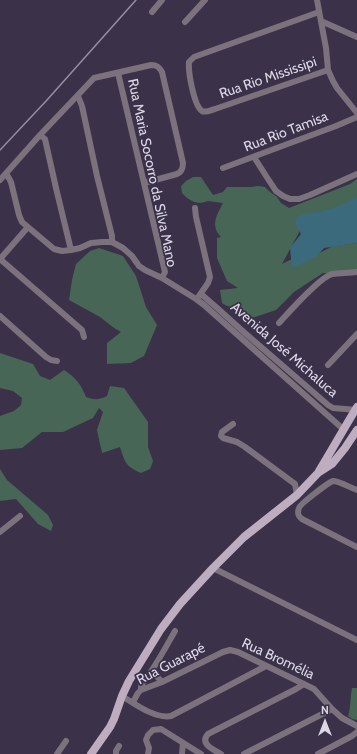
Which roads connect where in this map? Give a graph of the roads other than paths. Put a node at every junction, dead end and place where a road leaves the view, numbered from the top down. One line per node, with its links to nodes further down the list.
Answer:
1 (162, 0): 4 (street)
2 (205, 0): 7 (street)
3 (317, 0): 5 (street)
4 (152, 12)
5 (319, 12): 6 (street); 9 (street, Rua Rio Mississipi)
6 (321, 21): 8 (street); 9 (street)
7 (186, 22)
8 (357, 37)
9 (328, 70): 12 (street)
10 (118, 73): 11 (street); 20 (street, Rua Maria Socorro da Silva Mano); 20 (street)
11 (78, 96): 14 (street); 23 (street)
12 (357, 113)
13 (357, 117): 15 (street, Rua Rio Tamisa)
14 (40, 135): 17 (street); 24 (street)
15 (254, 157): 16 (street, Rua Rio Tamisa); 18 (street)
16 (223, 168)
17 (6, 173): 19 (street); 22 (street)
18 (357, 174)
19 (0, 180)
20 (144, 183): 27 (street, Rua Maria Socorro da Silva Mano)
21 (195, 208): 28 (street)
22 (28, 227): 24 (street); 25 (street)
23 (112, 242): 24 (street); 27 (street)
24 (72, 250)
25 (0, 259): 32 (street)
26 (357, 272): 30 (street)
27 (162, 278): 28 (street)
28 (198, 297): 35 (street, Avenida José Michaluca); 37 (street, Avenida José Michaluca)
29 (0, 316): 33 (street)
30 (279, 323)
31 (357, 334): 34 (street)
32 (84, 337)
33 (57, 361)
34 (328, 365)
35 (356, 409): 37 (main road)
36 (233, 424): 43 (street)
37 (343, 429): 39 (main road)
38 (357, 430): 40 (main road)
39 (337, 443): 40 (main road); 41 (main road)
40 (345, 448): 41 (main road)
41 (318, 474): 43 (main road)
42 (357, 490): 46 (street)
43 (297, 495): 47 (main road)
44 (20, 516): 45 (street)
45 (0, 532)
46 (357, 547)
47 (213, 568): 49 (street); 55 (main road)
48 (175, 631): 52 (street)
49 (357, 640)
50 (223, 652): 51 (street, Rua Bromélia); 53 (street, Rua Guarapé)
51 (266, 666): 54 (street, Rua Bromélia); 56 (street)
52 (152, 671): 53 (street); 56 (street)
53 (162, 682): 56 (street, Rua Guarapé)
54 (304, 684): 57 (street, Rua Bromélia); 71 (street)
55 (124, 691): 56 (street); 56 (street); 58 (main road)
56 (137, 696)
57 (332, 709): 59 (street, Rua Bromélia); 72 (street)
58 (118, 720): 60 (main road); 60 (main road)
59 (357, 726)
60 (109, 729): 66 (main road)
61 (357, 732): 73 (street)
62 (66, 741): 65 (street)
63 (183, 743): 68 (street); 69 (street); 70 (street)
64 (119, 746): 67 (street)
65 (57, 754)
66 (91, 754)
67 (116, 754)
68 (148, 754)
69 (182, 754)
70 (201, 754)
71 (221, 754)
72 (244, 754)
73 (318, 754)

